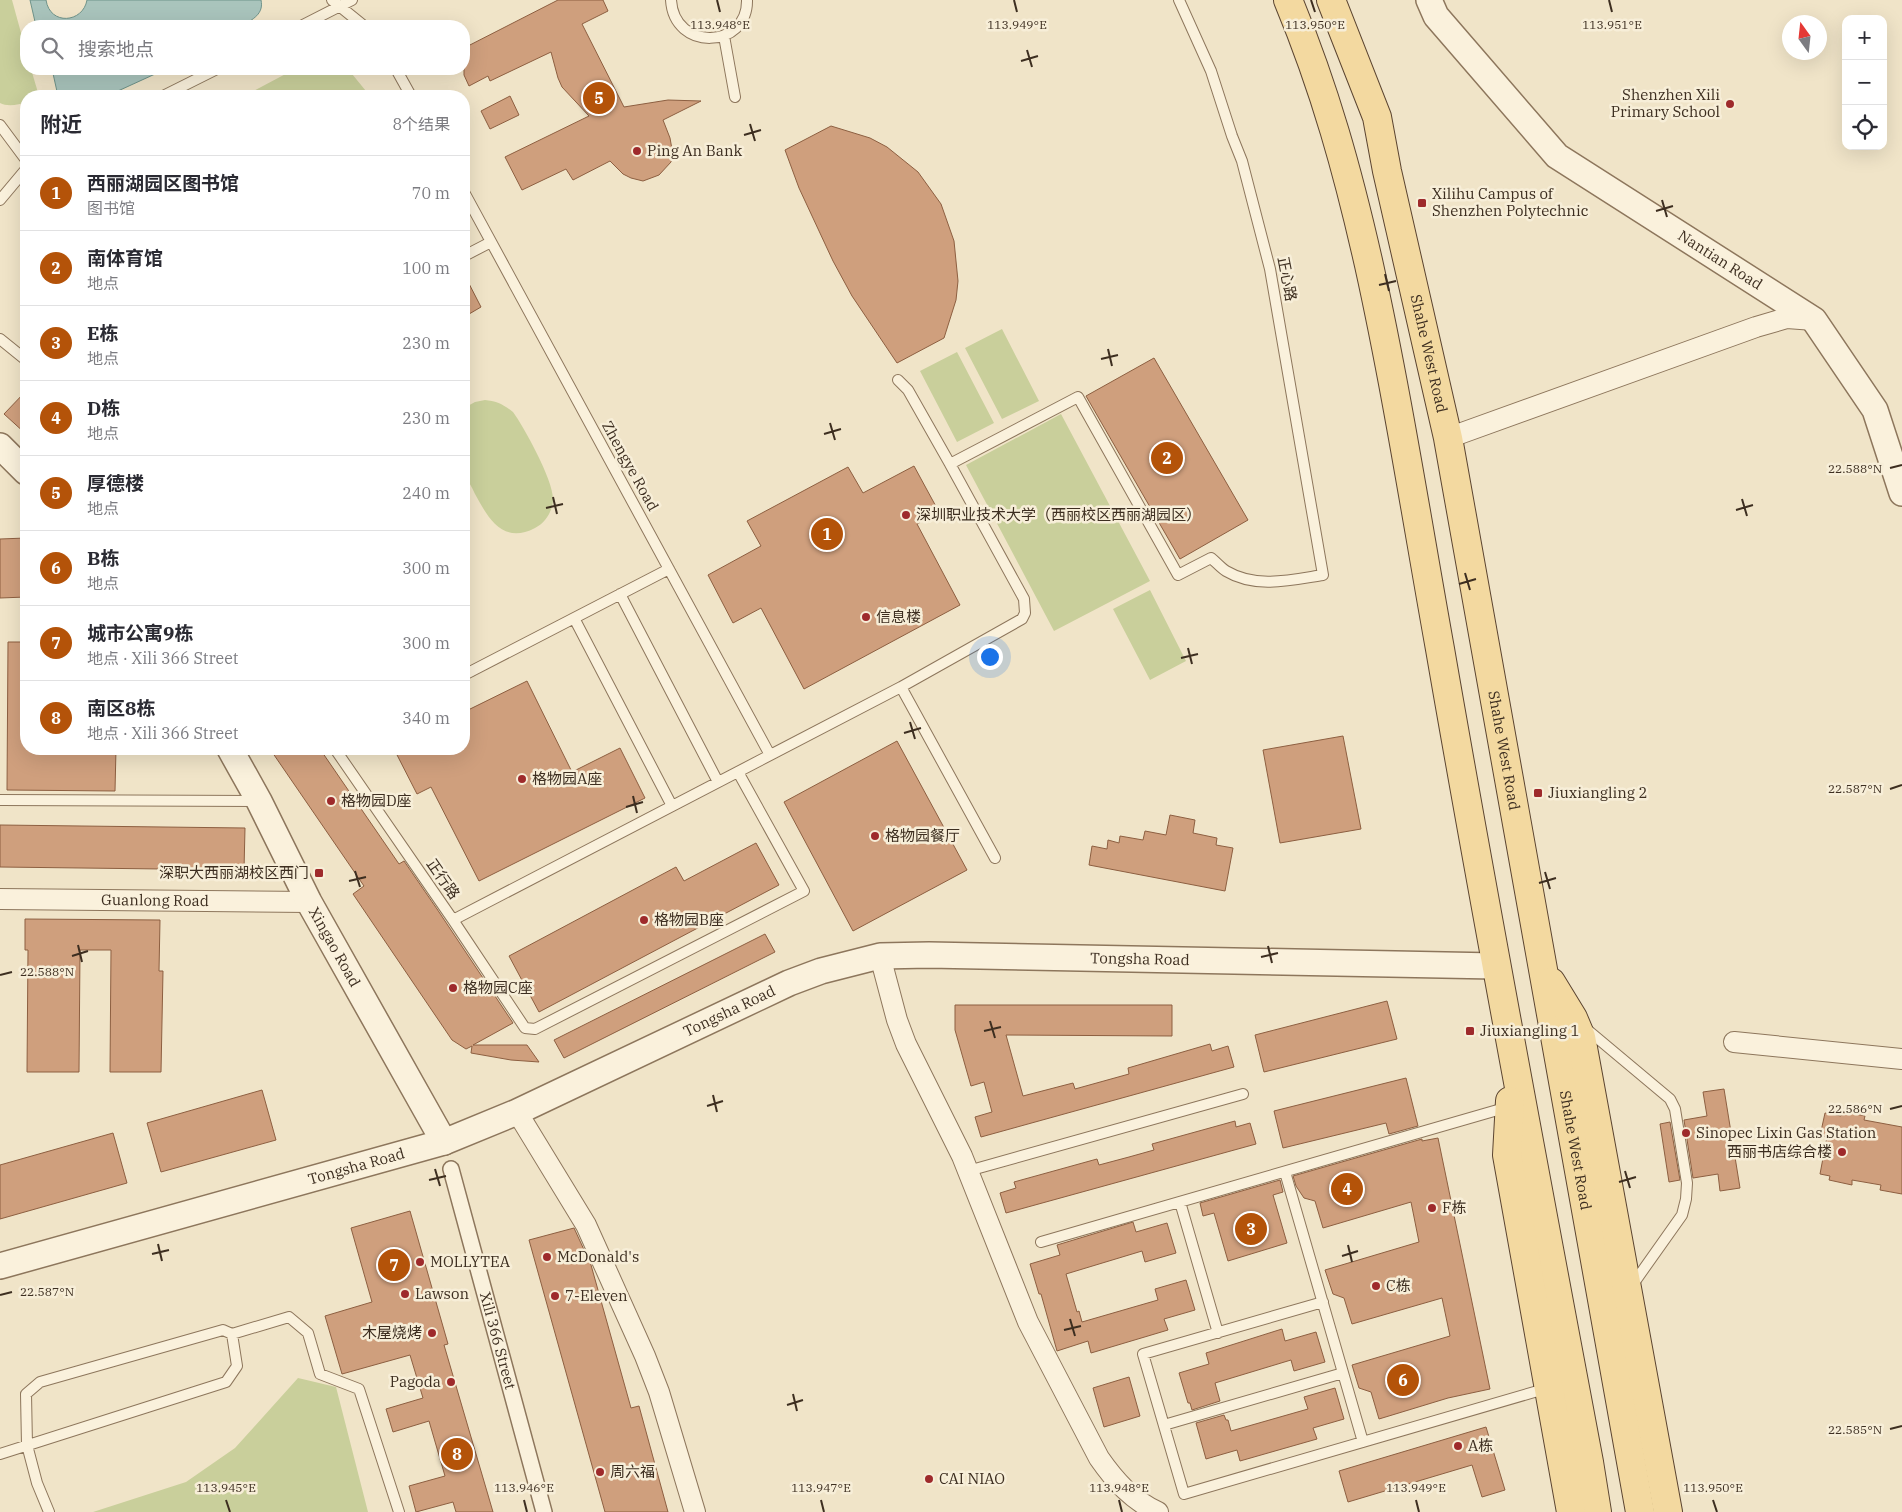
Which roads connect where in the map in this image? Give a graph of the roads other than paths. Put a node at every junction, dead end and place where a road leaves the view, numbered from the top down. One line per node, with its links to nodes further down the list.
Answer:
1 (352, 0): 8 (lane)
2 (671, 0): 11 (lane)
3 (1179, 0): 30 (lane, 正心路)
4 (1288, 0): 51 (main road)
5 (1331, 0): 28 (main road, Shahe West Road)
6 (1429, 0): 24 (street, Nantian Road)
7 (750, 1): 11 (lane)
8 (336, 3): 9 (lane); 10 (lane)
9 (310, 20)
10 (357, 20)
11 (724, 36): 16 (lane)
12 (205, 75): 14 (lane)
13 (400, 75): 15 (lane)
14 (175, 90)
15 (408, 90)
16 (735, 97)
17 (0, 126): 18 (lane)
18 (20, 152)
19 (20, 176): 20 (lane)
20 (0, 200)
21 (470, 203): 22 (lane, Zhengye Road)
22 (491, 242): 23 (lane); 33 (lane, Zhengye Road)
23 (470, 253)
24 (1814, 320): 28 (street); 32 (street, Nantian Road)
25 (0, 339): 26 (lane)
26 (20, 355)
27 (898, 380): 30 (lane)
28 (1448, 438): 52 (main road, Shahe West Road)
29 (0, 446): 31 (street)
30 (950, 464): 37 (lane)
31 (20, 466)
32 (1902, 493)
33 (669, 569): 34 (lane); 40 (lane, Zhengye Road)
34 (620, 594): 35 (lane); 42 (lane)
35 (574, 618): 36 (lane); 45 (lane)
36 (470, 672)
37 (901, 687): 40 (lane); 46 (lane)
38 (233, 755): 44 (street, Xingao Road)
39 (339, 755): 49 (lane, 正行路)
40 (770, 755): 41 (lane)
41 (738, 772): 42 (lane); 49 (lane, 正行路)
42 (718, 782): 45 (lane)
43 (0, 800): 44 (lane)
44 (259, 801): 48 (street, Xingao Road)
45 (672, 806): 49 (lane)
46 (995, 858)
47 (0, 899): 48 (street, Guanlong Road)
48 (309, 902): 60 (street, Xingao Road)
49 (453, 920)
50 (880, 956): 51 (street, Tongsha Road); 59 (street, Tongsha Road); 62 (street)
51 (1495, 966): 55 (main road)
52 (1543, 968): 53 (main road); 69 (main road, Shahe West Road)
53 (1573, 1018): 67 (main road); 67 (lane)
54 (1734, 1042): 56 (street)
55 (1512, 1057): 58 (main road); 84 (main road)
56 (1902, 1059)
57 (1243, 1094): 62 (lane)
58 (1510, 1107): 63 (lane); 73 (main road)
59 (517, 1112): 60 (street, Tongsha Road); 81 (street)
60 (444, 1142): 66 (street, Tongsha Road)
61 (451, 1169): 80 (street, Xili 366 Street)
62 (968, 1171): 82 (street)
63 (1285, 1172): 64 (lane); 68 (lane)
64 (1180, 1202): 65 (lane); 70 (lane)
65 (1041, 1242)
66 (0, 1266)
67 (1628, 1292): 69 (lane); 86 (main road)
68 (1322, 1302): 70 (lane); 72 (lane)
69 (1606, 1322): 85 (main road, Shahe West Road)
70 (1218, 1332): 74 (lane)
71 (232, 1334): 76 (lane); 76 (lane); 79 (lane)
72 (1343, 1373): 74 (lane); 75 (lane)
73 (1549, 1388): 75 (lane); 83 (main road)
74 (1164, 1425): 75 (lane)
75 (1363, 1442)
76 (27, 1445): 77 (lane); 78 (lane)
77 (0, 1454)
78 (49, 1512)
79 (399, 1512)
80 (544, 1512)
81 (695, 1512)
82 (1158, 1512)
83 (1572, 1512)
84 (1597, 1512)
85 (1640, 1512)
86 (1668, 1512)

